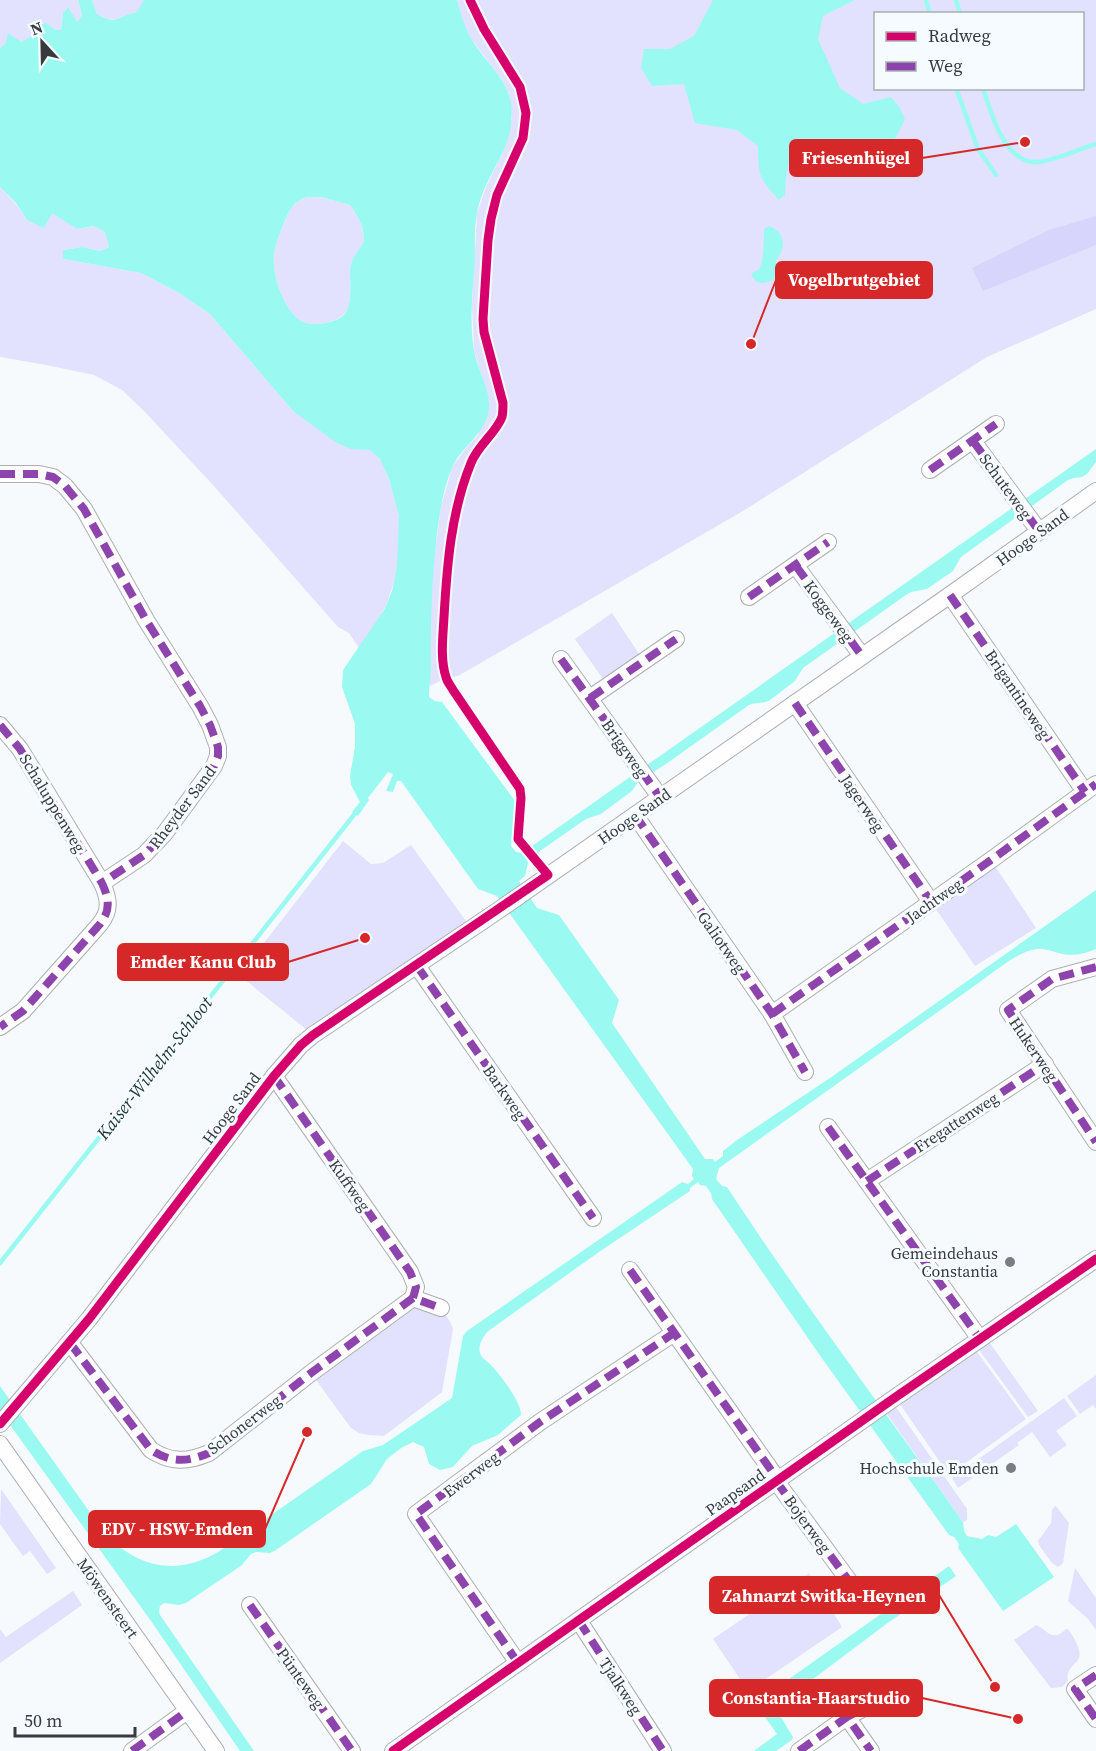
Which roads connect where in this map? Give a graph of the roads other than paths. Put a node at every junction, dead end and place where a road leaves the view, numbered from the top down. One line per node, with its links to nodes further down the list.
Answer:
1 (996, 424): 2 (street, Schuteweg)
2 (973, 441): 3 (street, Schuteweg); 6 (street, Schuteweg)
3 (930, 470)
4 (0, 474): 20 (street, Rheyder Sand)
5 (1096, 491): 6 (street, Hooge Sand)
6 (1039, 531): 9 (street, Hooge Sand)
7 (828, 542): 8 (street, Koggeweg)
8 (796, 566): 10 (street, Koggeweg); 12 (street, Koggeweg)
9 (950, 595): 12 (street, Hooge Sand); 17 (street, Brigantineweg)
10 (749, 597)
11 (676, 639): 14 (street)
12 (862, 656): 15 (street, Hooge Sand)
13 (561, 659): 14 (street, Briggweg)
14 (590, 698): 18 (street, Briggweg)
15 (795, 704): 18 (street, Hooge Sand); 21 (street, Jagerweg)
16 (0, 725): 20 (street, Schaluppenweg)
17 (1090, 788): 21 (street, Jachtweg)
18 (660, 797): 19 (street, Hooge Sand)
19 (635, 815): 22 (street, Hooge Sand); 24 (street, Galiotweg)
20 (102, 883): 25 (street)
21 (931, 902): 24 (street, Jachtweg)
22 (417, 966): 28 (street, Hooge Sand); 32 (street, Barkweg)
23 (1096, 967): 26 (street, Hukerweg)
24 (772, 1014): 27 (street, Galiotweg)
25 (0, 1027)
26 (1045, 1064): 30 (street, Hukerweg); 31 (street, Fregattenweg)
27 (804, 1072)
28 (274, 1076): 35 (street, Kuffweg); 39 (street, Hooge Sand)
29 (828, 1127): 31 (street)
30 (1096, 1142)
31 (867, 1180): 38 (street)
32 (593, 1218)
33 (1096, 1259): 38 (street, Paapsand)
34 (630, 1270): 37 (street)
35 (413, 1298): 36 (street); 39 (street, Schonerweg)
36 (441, 1308)
37 (674, 1333): 42 (street); 46 (street, Ewerweg)
38 (980, 1339): 42 (street, Paapsand)
39 (70, 1343): 40 (street, Hooge Sand)
40 (1, 1423)
41 (0, 1444): 49 (street, Möwensteert)
42 (777, 1481): 43 (street, Bojerweg); 45 (street, Paapsand)
43 (860, 1596)
44 (250, 1605): 54 (street, Pünteweg)
45 (579, 1621): 46 (street, Paapsand); 56 (street, Tjalkweg)
46 (518, 1663): 55 (street, Paapsand)
47 (1096, 1676): 51 (street)
48 (870, 1705): 50 (street)
49 (187, 1711): 52 (street); 53 (street, Möwensteert)
50 (847, 1717): 57 (street); 58 (street)
51 (1096, 1719)
52 (132, 1751)
53 (216, 1751)
54 (352, 1751)
55 (393, 1751)
56 (663, 1751)
57 (799, 1751)
58 (871, 1751)

